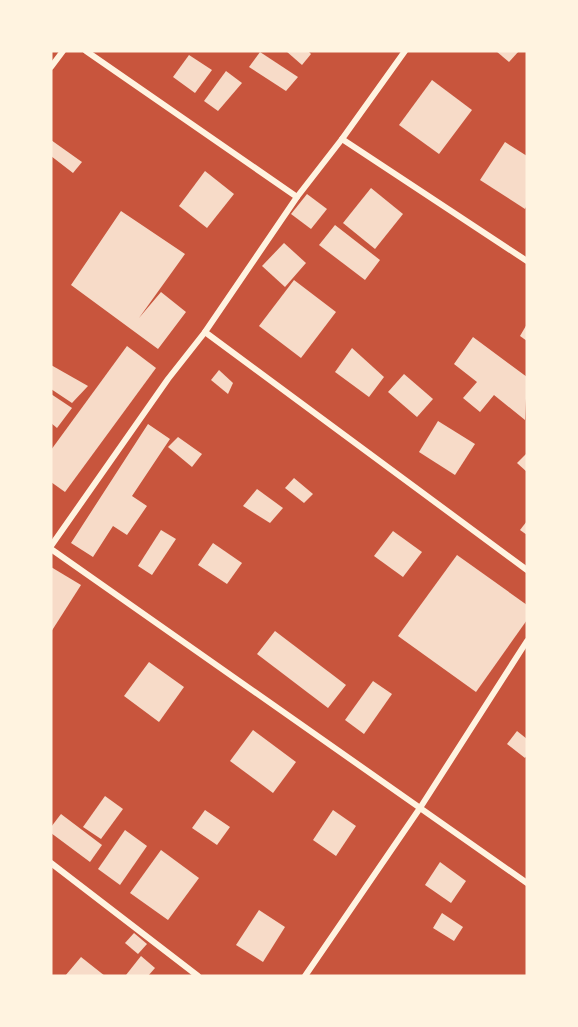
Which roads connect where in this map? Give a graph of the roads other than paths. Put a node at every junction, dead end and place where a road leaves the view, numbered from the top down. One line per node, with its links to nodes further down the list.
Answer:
1 (63, 51): 4 (street)
2 (86, 51): 6 (street)
3 (405, 51): 5 (street)
4 (51, 67)
5 (342, 138): 6 (street); 7 (street)
6 (297, 197): 8 (street)
7 (527, 261)
8 (205, 332): 9 (street); 10 (street)
9 (51, 547): 12 (street)
10 (527, 570)
11 (527, 641): 12 (street)
12 (420, 808): 14 (street); 16 (street)
13 (51, 863): 15 (street)
14 (527, 883)
15 (198, 976)
16 (306, 976)

